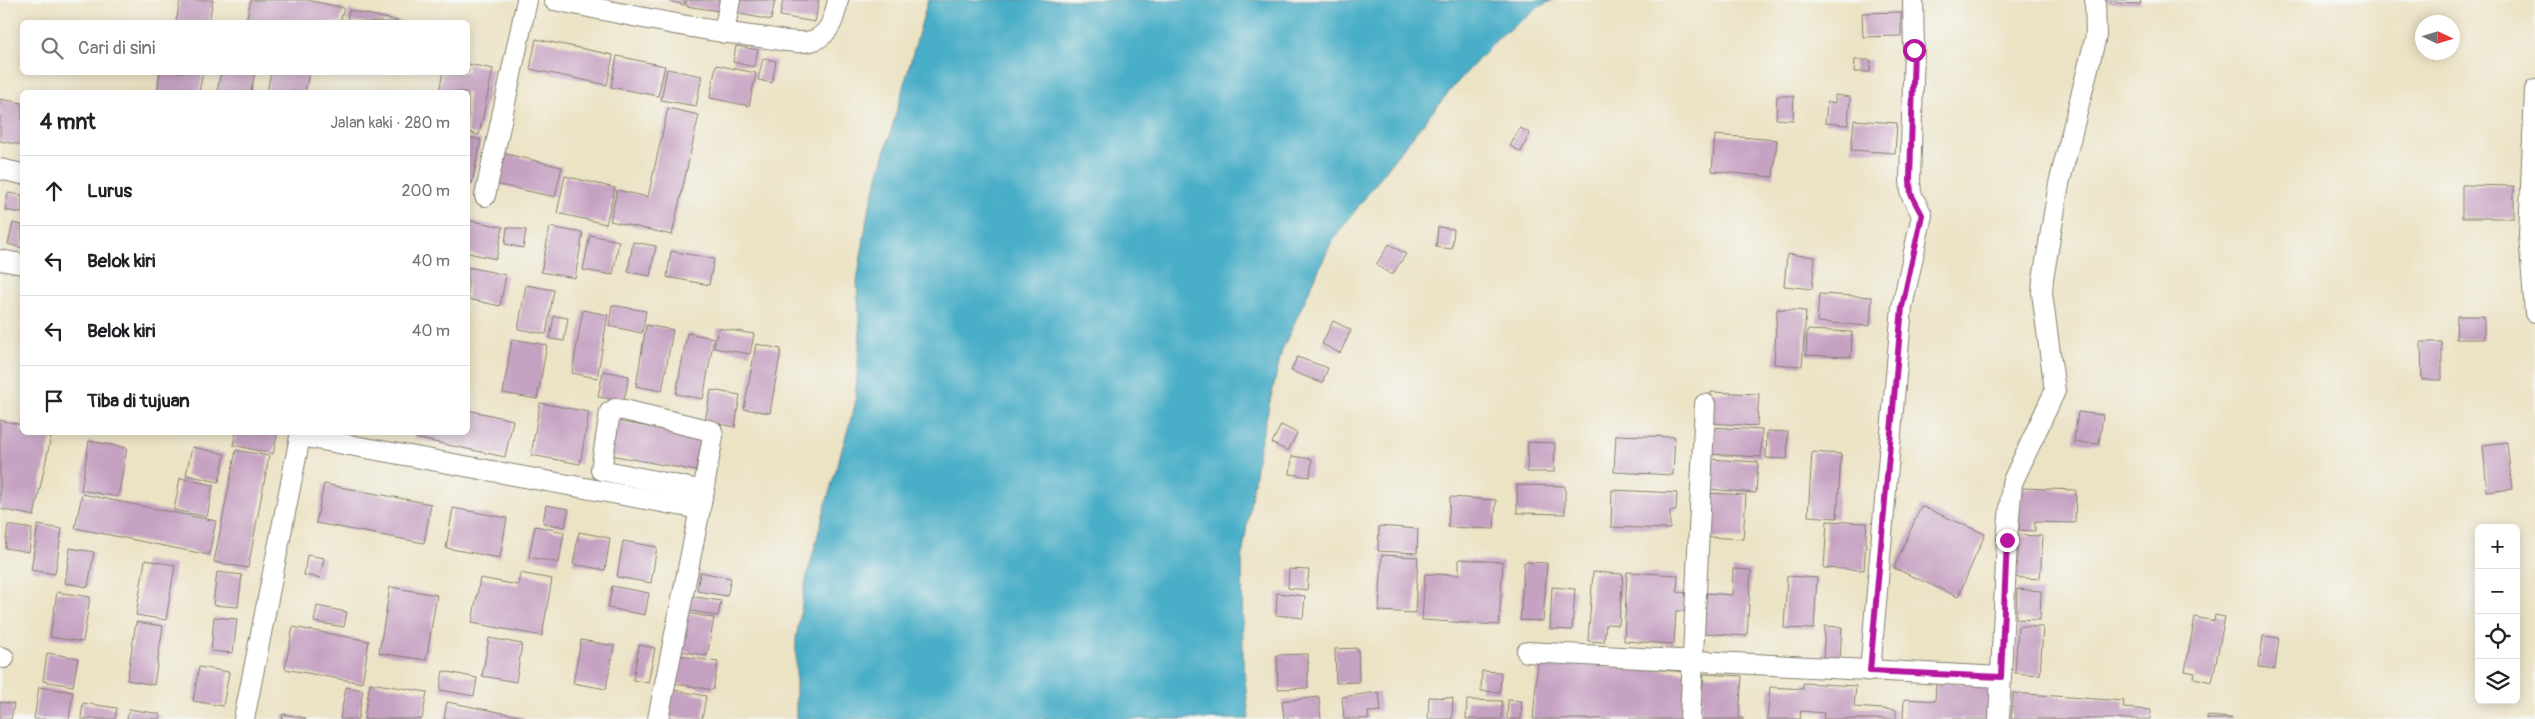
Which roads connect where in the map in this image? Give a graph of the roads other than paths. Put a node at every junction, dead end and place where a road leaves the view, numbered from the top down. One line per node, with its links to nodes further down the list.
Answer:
1 (527, 0): 11 (street)
2 (554, 0): 7 (street)
3 (730, 0): 7 (street)
4 (838, 0): 7 (street)
5 (1912, 0): 21 (street)
6 (2095, 0): 22 (street)
7 (724, 33)
8 (2535, 90): 14 (street)
9 (0, 169): 10 (street)
10 (20, 174)
11 (485, 196)
12 (0, 260): 13 (street)
13 (20, 264)
14 (2535, 313)
15 (1705, 404): 20 (street)
16 (300, 435): 23 (street)
17 (306, 435): 18 (street)
18 (702, 500): 18 (street); 24 (street)
19 (1527, 652): 20 (street)
20 (1693, 662): 21 (street); 25 (street)
21 (1870, 671): 22 (street)
22 (2001, 677): 26 (street)
23 (244, 719)
24 (658, 719)
25 (1690, 719)
26 (1999, 719)

